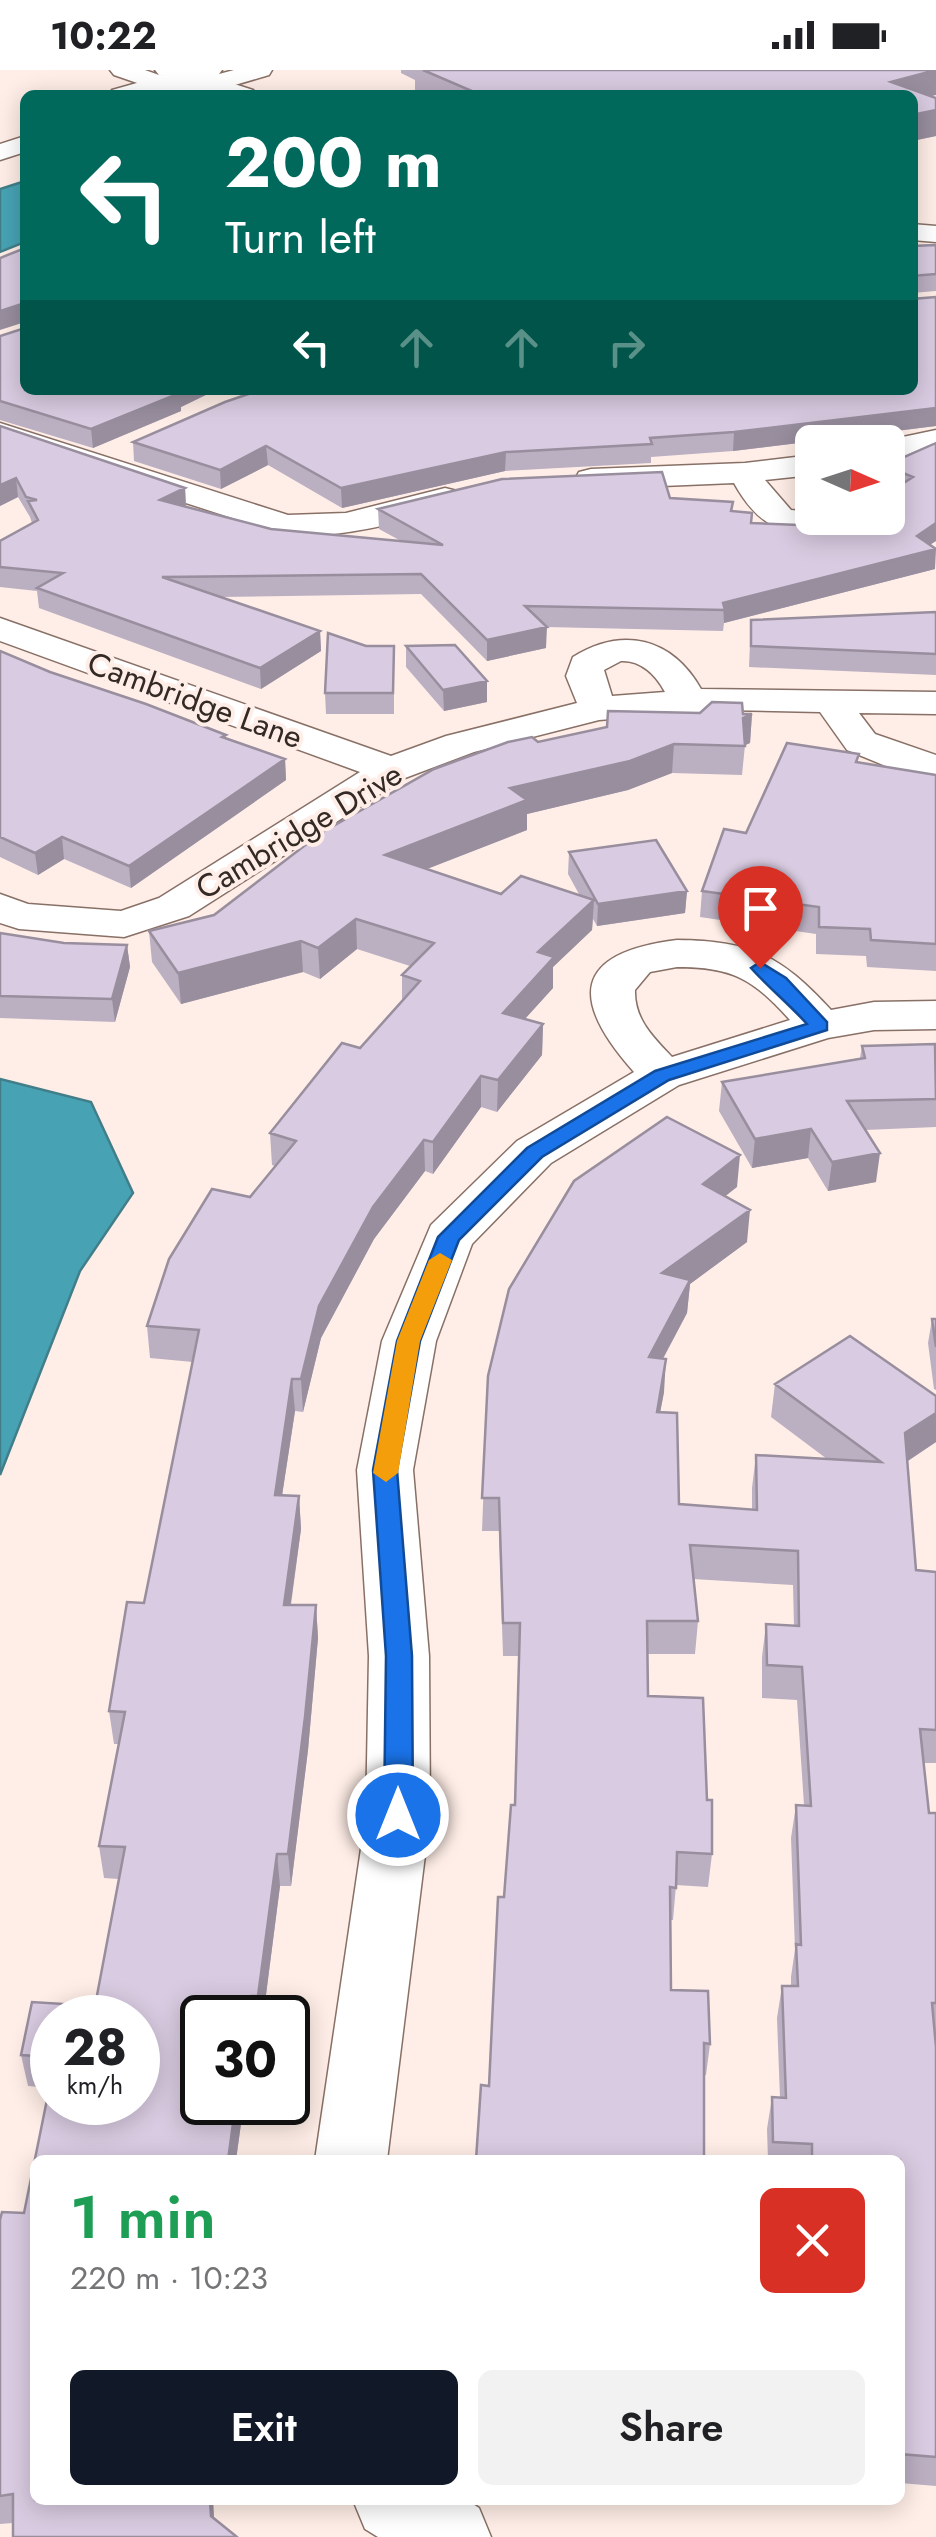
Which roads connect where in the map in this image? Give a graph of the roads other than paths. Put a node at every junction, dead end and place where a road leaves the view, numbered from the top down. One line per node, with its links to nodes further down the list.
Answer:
1 (122, 70): 3 (street)
2 (260, 70): 3 (main road)
3 (187, 83): 4 (main road); 5 (street)
4 (149, 90)
5 (220, 90)
6 (0, 433): 10 (street)
7 (936, 440): 8 (street)
8 (905, 446)
9 (131, 447): 10 (street)
10 (98, 462): 14 (street)
11 (795, 470): 12 (street)
12 (745, 473): 13 (street); 15 (street)
13 (566, 480)
14 (482, 488)
15 (795, 522)
16 (0, 630): 22 (street, Cambridge Lane)
17 (688, 700): 18 (street, Cambridge Drive); 20 (street, Cambridge Drive); 20 (street)
18 (830, 700): 19 (street, Cambridge Drive); 21 (street)
19 (936, 703)
20 (598, 709): 22 (street, Cambridge Drive)
21 (936, 767)
22 (391, 770): 23 (street, Cambridge Drive)
23 (0, 908)
24 (936, 1015): 25 (street)
25 (820, 1026): 26 (street); 26 (street)
26 (662, 1075): 27 (street)
27 (352, 2155)
28 (402, 2505): 29 (street)
29 (450, 2537)

